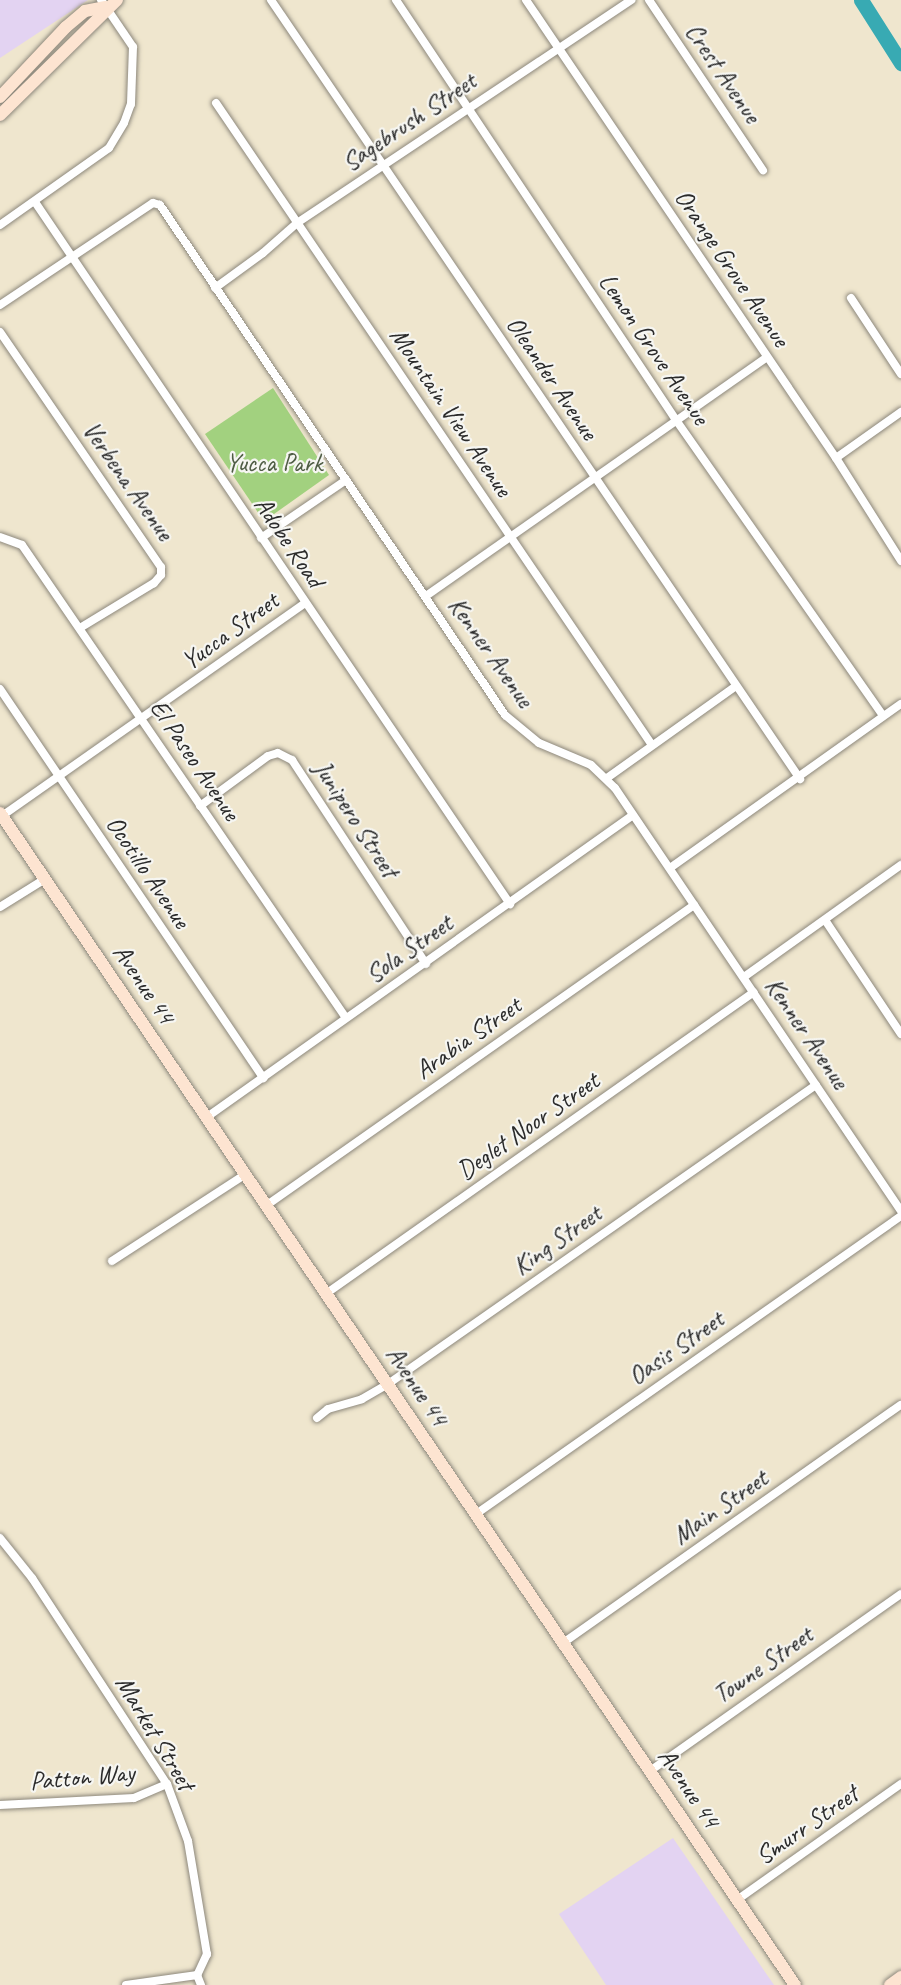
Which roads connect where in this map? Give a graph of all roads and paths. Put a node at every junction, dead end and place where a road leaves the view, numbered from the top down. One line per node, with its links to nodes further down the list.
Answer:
1 (117, 0): 7 (street)
2 (271, 0): 13 (street, Oleander Avenue)
3 (396, 0): 11 (street, Lemon Grove Avenue)
4 (526, 0): 8 (street, Orange Grove Avenue)
5 (632, 0): 8 (street, Sagebrush Street)
6 (649, 0): 14 (street, Crest Avenue)
7 (104, 4): 9 (street); 12 (street); 15 (street)
8 (558, 48): 11 (street, Sagebrush Street); 23 (street, Orange Grove Avenue)
9 (0, 97)
10 (216, 102): 16 (street, Mountain View Avenue)
11 (470, 107): 13 (street, Sagebrush Street); 26 (street, Lemon Grove Avenue)
12 (0, 115)
13 (382, 165): 16 (street, Sagebrush Street); 28 (street, Oleander Avenue)
14 (763, 170)
15 (35, 202): 17 (street); 18 (street, Adobe Road)
16 (297, 223): 19 (street, Sagebrush Street); 30 (street, Mountain View Avenue)
17 (0, 225)
18 (72, 258): 19 (street, Kenner Avenue); 21 (street); 32 (street, Adobe Road)
19 (215, 288): 29 (street, Kenner Avenue)
20 (851, 298): 24 (street)
21 (0, 305)
22 (0, 333): 36 (street, Verbena Avenue)
23 (767, 357): 26 (street); 27 (street, Orange Grove Avenue)
24 (901, 374)
25 (901, 412): 27 (street)
26 (676, 420): 28 (street); 40 (street, Lemon Grove Avenue)
27 (837, 458): 33 (street, Orange Grove Avenue)
28 (594, 477): 30 (street); 37 (street, Oleander Avenue)
29 (346, 480): 32 (street); 34 (street, Kenner Avenue)
30 (511, 536): 34 (street); 42 (street, Mountain View Avenue)
31 (0, 537): 36 (street, El Paseo Avenue)
32 (261, 538): 35 (street, Adobe Road)
33 (901, 561)
34 (426, 596): 44 (street, Kenner Avenue)
35 (305, 603): 41 (street, Yucca Street); 52 (street, Adobe Road)
36 (80, 628): 41 (street, El Paseo Avenue)
37 (736, 686): 42 (street); 45 (street, Oleander Avenue)
38 (0, 689): 43 (street, Ocotillo Avenue)
39 (901, 704): 40 (street)
40 (884, 716): 45 (street)
41 (142, 720): 43 (street, Yucca Street); 46 (street, El Paseo Avenue)
42 (652, 745): 44 (street)
43 (60, 778): 47 (street, Yucca Street); 61 (street, Ocotillo Avenue)
44 (607, 778): 48 (street, Kenner Avenue)
45 (800, 779): 50 (street)
46 (200, 806): 56 (street, Junipero Street); 59 (street, El Paseo Avenue)
47 (1, 814): 51 (street, Avenue 44)
48 (633, 815): 50 (street, Kenner Avenue); 52 (street, Sola Street)
49 (901, 865): 55 (street)
50 (670, 868): 53 (street, Kenner Avenue)
51 (45, 879): 54 (street); 63 (street, Avenue 44)
52 (510, 904): 56 (street, Sola Street)
53 (694, 905): 57 (street, Kenner Avenue); 65 (street, Arabia Street)
54 (0, 907)
55 (825, 920): 57 (street); 60 (street)
56 (426, 964): 59 (street, Sola Street)
57 (744, 977): 58 (street, Kenner Avenue)
58 (754, 992): 62 (street, Kenner Avenue); 69 (street, Deglet Noor Street)
59 (346, 1018): 61 (street, Sola Street)
60 (901, 1034)
61 (263, 1078): 63 (street, Sola Street)
62 (816, 1085): 66 (street, Kenner Avenue); 70 (street, King Street)
63 (207, 1117): 64 (street, Avenue 44)
64 (246, 1174): 65 (street, Avenue 44); 68 (street)
65 (267, 1205): 69 (street, Avenue 44)
66 (901, 1211)
67 (901, 1216): 73 (street, Oasis Street)
68 (112, 1261)
69 (327, 1293): 70 (street, Avenue 44)
70 (388, 1384): 72 (street, King Street); 73 (street, Avenue 44)
71 (901, 1405): 76 (street, Main Street)
72 (317, 1418)
73 (476, 1514): 76 (street, Avenue 44)
74 (2, 1543): 78 (street, Market Street)
75 (901, 1594): 77 (street, Towne Street)
76 (563, 1643): 77 (street, Avenue 44)
77 (650, 1771): 81 (street, Avenue 44)
78 (167, 1784): 80 (street, Patton Way); 82 (street, Market Street)
79 (901, 1784): 81 (street, Smurr Street)
80 (0, 1805)
81 (737, 1900): 86 (street, Avenue 44)
82 (197, 1975): 84 (street); 85 (street)
83 (901, 1977): 87 (street)
84 (126, 1985)
85 (201, 1985)
86 (795, 1985)
87 (890, 1985)

